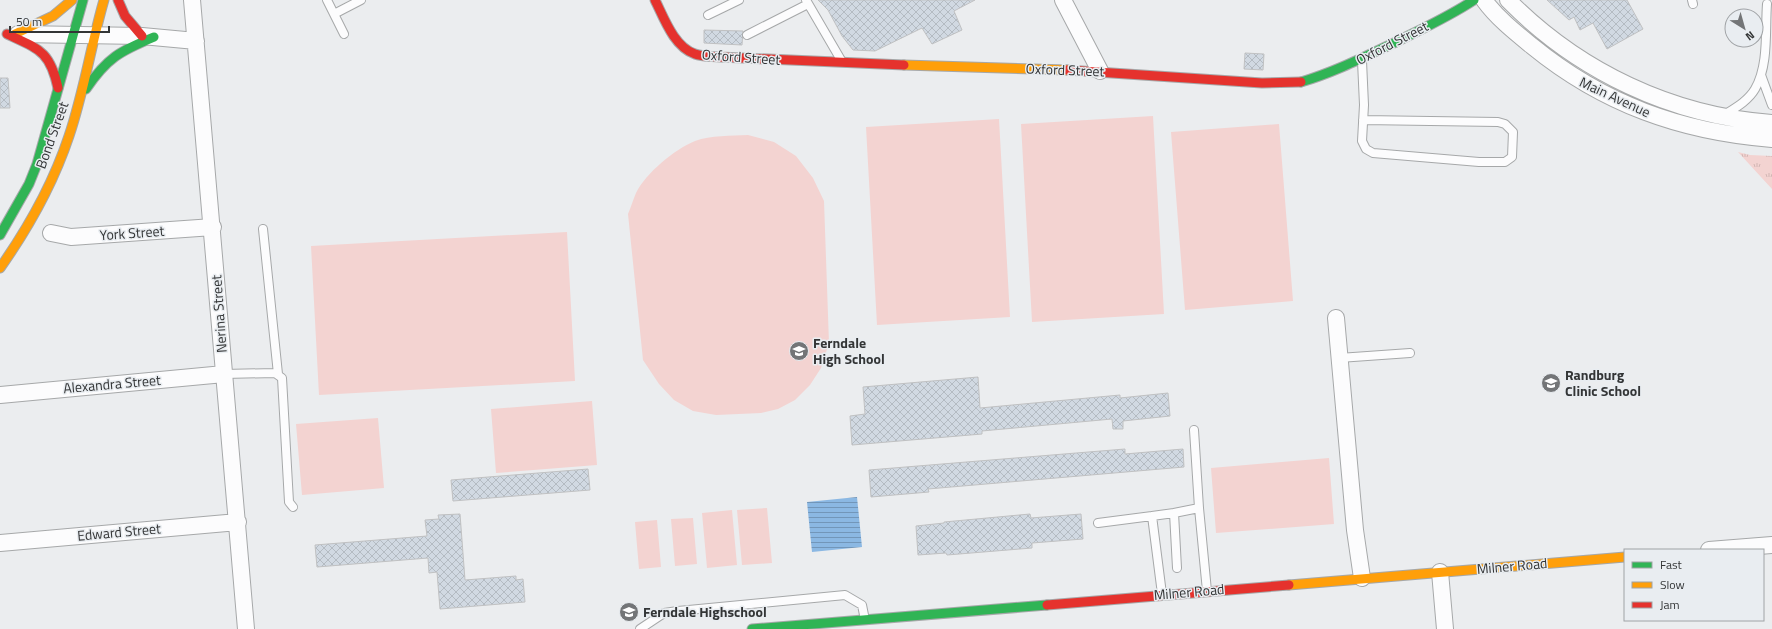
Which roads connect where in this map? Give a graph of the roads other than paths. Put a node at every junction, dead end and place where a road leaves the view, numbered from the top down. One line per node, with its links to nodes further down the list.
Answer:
1 (72, 0): 19 (street)
2 (83, 0): 22 (street, Bond Street)
3 (104, 0): 23 (street, Bond Street)
4 (118, 0): 24 (street)
5 (192, 0): 25 (street, Nerina Street)
6 (326, 0): 17 (lane)
7 (361, 0): 17 (lane)
8 (655, 0): 27 (street, Oxford Street)
9 (739, 0): 18 (lane)
10 (1063, 0): 28 (street)
11 (1474, 0): 16 (street, Oxford Street)
12 (1508, 0): 33 (street, Main Avenue)
13 (807, 2): 21 (lane); 27 (lane)
14 (1490, 2): 16 (street, Oxford Street); 36 (street, Main Avenue)
15 (1766, 4): 29 (lane)
16 (1456, 12): 26 (street, Oxford Street)
17 (334, 14): 20 (lane)
18 (708, 15)
19 (7, 34): 22 (street); 30 (street)
20 (344, 34)
21 (747, 35)
22 (72, 36): 23 (street); 30 (street, Bond Street)
23 (94, 36): 24 (street); 31 (street, Bond Street)
24 (148, 37): 25 (street); 31 (street)
25 (196, 40): 37 (street, Nerina Street)
26 (1362, 58): 28 (street, Oxford Street); 34 (lane)
27 (843, 63): 28 (street, Oxford Street)
28 (1100, 71)
29 (1761, 75): 32 (lane); 33 (lane)
30 (58, 89): 40 (street, Bond Street)
31 (80, 99): 41 (street, Bond Street)
32 (1772, 105)
33 (1722, 116): 35 (street, Main Avenue)
34 (1363, 120): 34 (lane)
35 (1772, 122)
36 (1772, 139)
37 (213, 227): 39 (street, York Street); 45 (street, Nerina Street)
38 (263, 229): 46 (lane)
39 (51, 234)
40 (0, 235)
41 (0, 268)
42 (1336, 318): 44 (street)
43 (1410, 353): 44 (lane)
44 (1339, 358): 61 (street)
45 (224, 374): 46 (lane); 47 (street, Alexandra Street); 53 (street, Nerina Street)
46 (278, 374): 49 (lane)
47 (0, 395)
48 (1194, 430): 50 (lane)
49 (293, 507)
50 (1199, 508): 51 (lane); 62 (lane)
51 (1174, 512): 52 (lane); 59 (lane)
52 (1152, 516): 54 (lane); 63 (lane)
53 (238, 522): 55 (street, Edward Street); 65 (street, Nerina Street)
54 (1098, 523)
55 (0, 543)
56 (1772, 545): 57 (street)
57 (1722, 549)
58 (1624, 557): 60 (street, Milner Road)
59 (1177, 568)
60 (1440, 572): 61 (street, Milner Road); 68 (street)
61 (1362, 578): 62 (street, Milner Road)
62 (1207, 591): 63 (street, Milner Road)
63 (1162, 595): 64 (street, Milner Road)
64 (862, 623): 66 (lane); 67 (street, Milner Road)
65 (246, 629)
66 (640, 629)
67 (752, 629)
68 (1445, 629)

